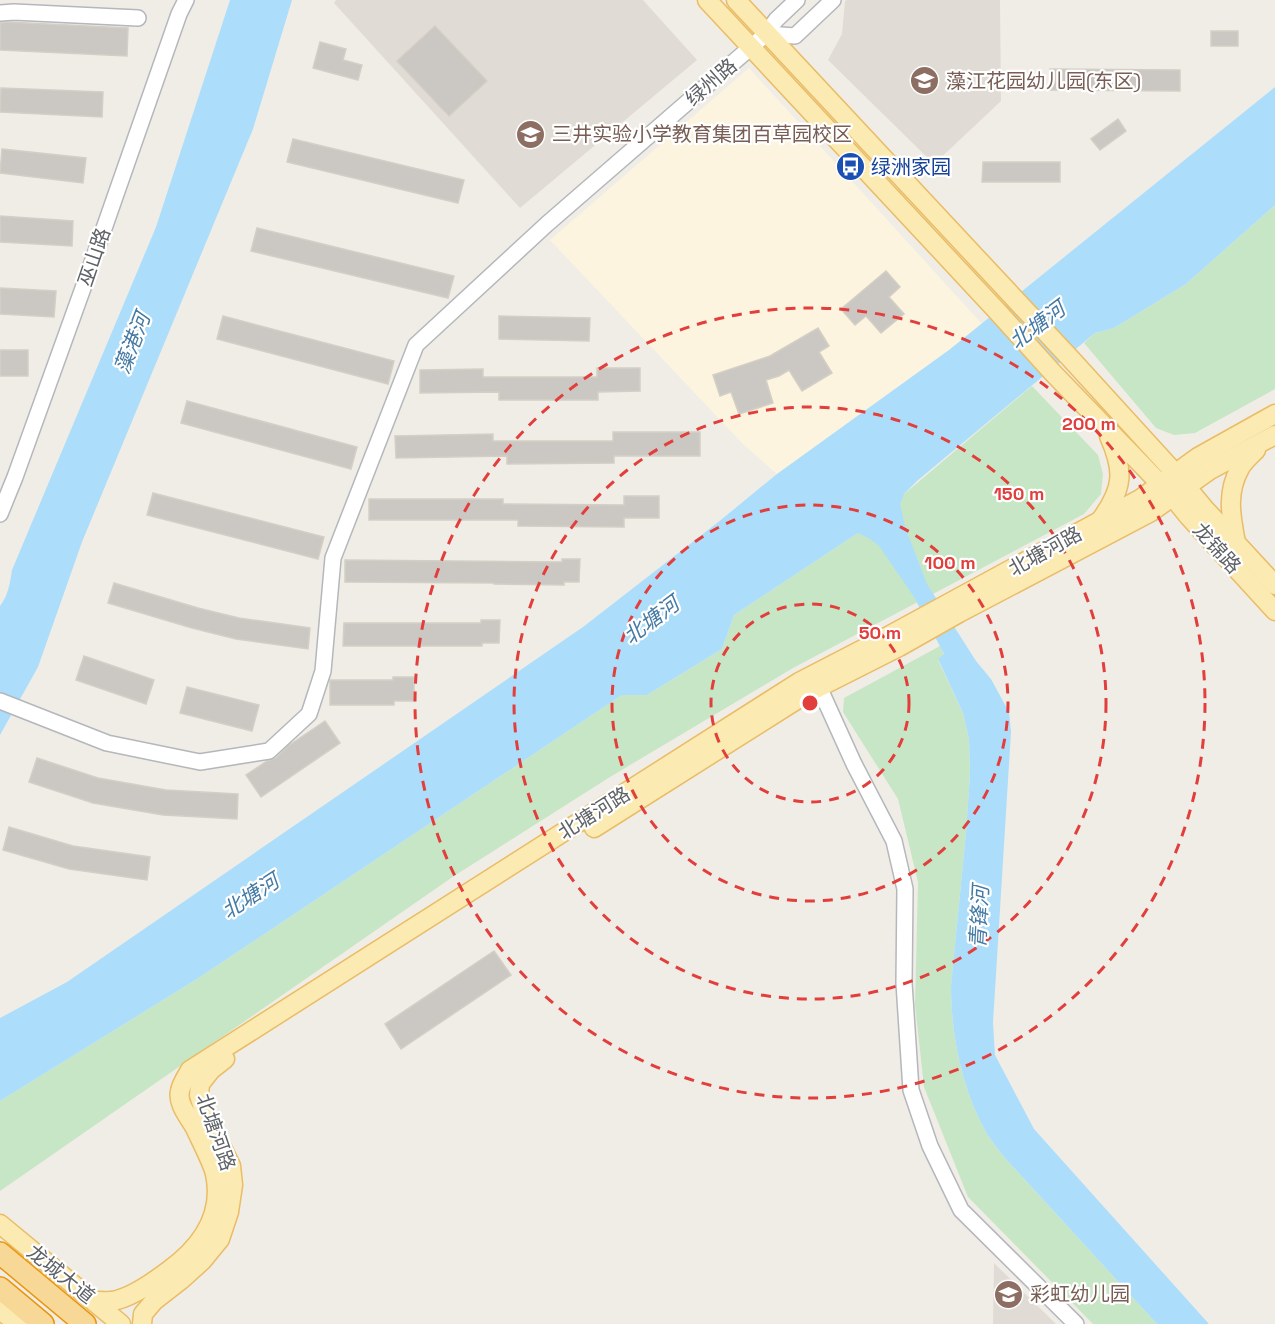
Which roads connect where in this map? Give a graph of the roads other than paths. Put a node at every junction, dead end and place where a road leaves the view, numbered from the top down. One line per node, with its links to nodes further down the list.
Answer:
1 (186, 0): 14 (street, 巫山路)
2 (706, 0): 9 (main road)
3 (735, 0): 8 (main road)
4 (797, 0): 8 (street, 绿州路)
5 (832, 0): 8 (street)
6 (0, 13): 7 (street)
7 (138, 18)
8 (766, 34): 9 (street, 绿州路); 13 (main road)
9 (750, 48): 11 (main road); 21 (street, 绿州路)
10 (1275, 414): 13 (main road, 北塘河路)
11 (1104, 426): 13 (main road); 15 (main road)
12 (1269, 438): 13 (main road, 北塘河路); 16 (main road)
13 (1173, 485): 15 (main road, 北塘河路); 16 (main road, 龙锦路); 18 (main road, 北塘河路); 19 (main road, 龙锦路)
14 (0, 514)
15 (1101, 520): 18 (main road, 北塘河路)
16 (1236, 543): 17 (main road, 龙锦路)
17 (1275, 585)
18 (956, 607): 20 (main road, 北塘河路)
19 (1275, 611)
20 (817, 681): 25 (main road, 北塘河路); 31 (main road, 北塘河路); 32 (street)
21 (0, 701)
22 (0, 1224): 25 (main road, 龙城大道)
23 (0, 1252): 29 (highway)
24 (0, 1288): 28 (highway)
25 (94, 1300): 30 (main road, 龙城大道)
26 (0, 1310): 27 (main road)
27 (18, 1324)
28 (43, 1324)
29 (85, 1324)
30 (121, 1324)
31 (142, 1324)
32 (1076, 1324)

